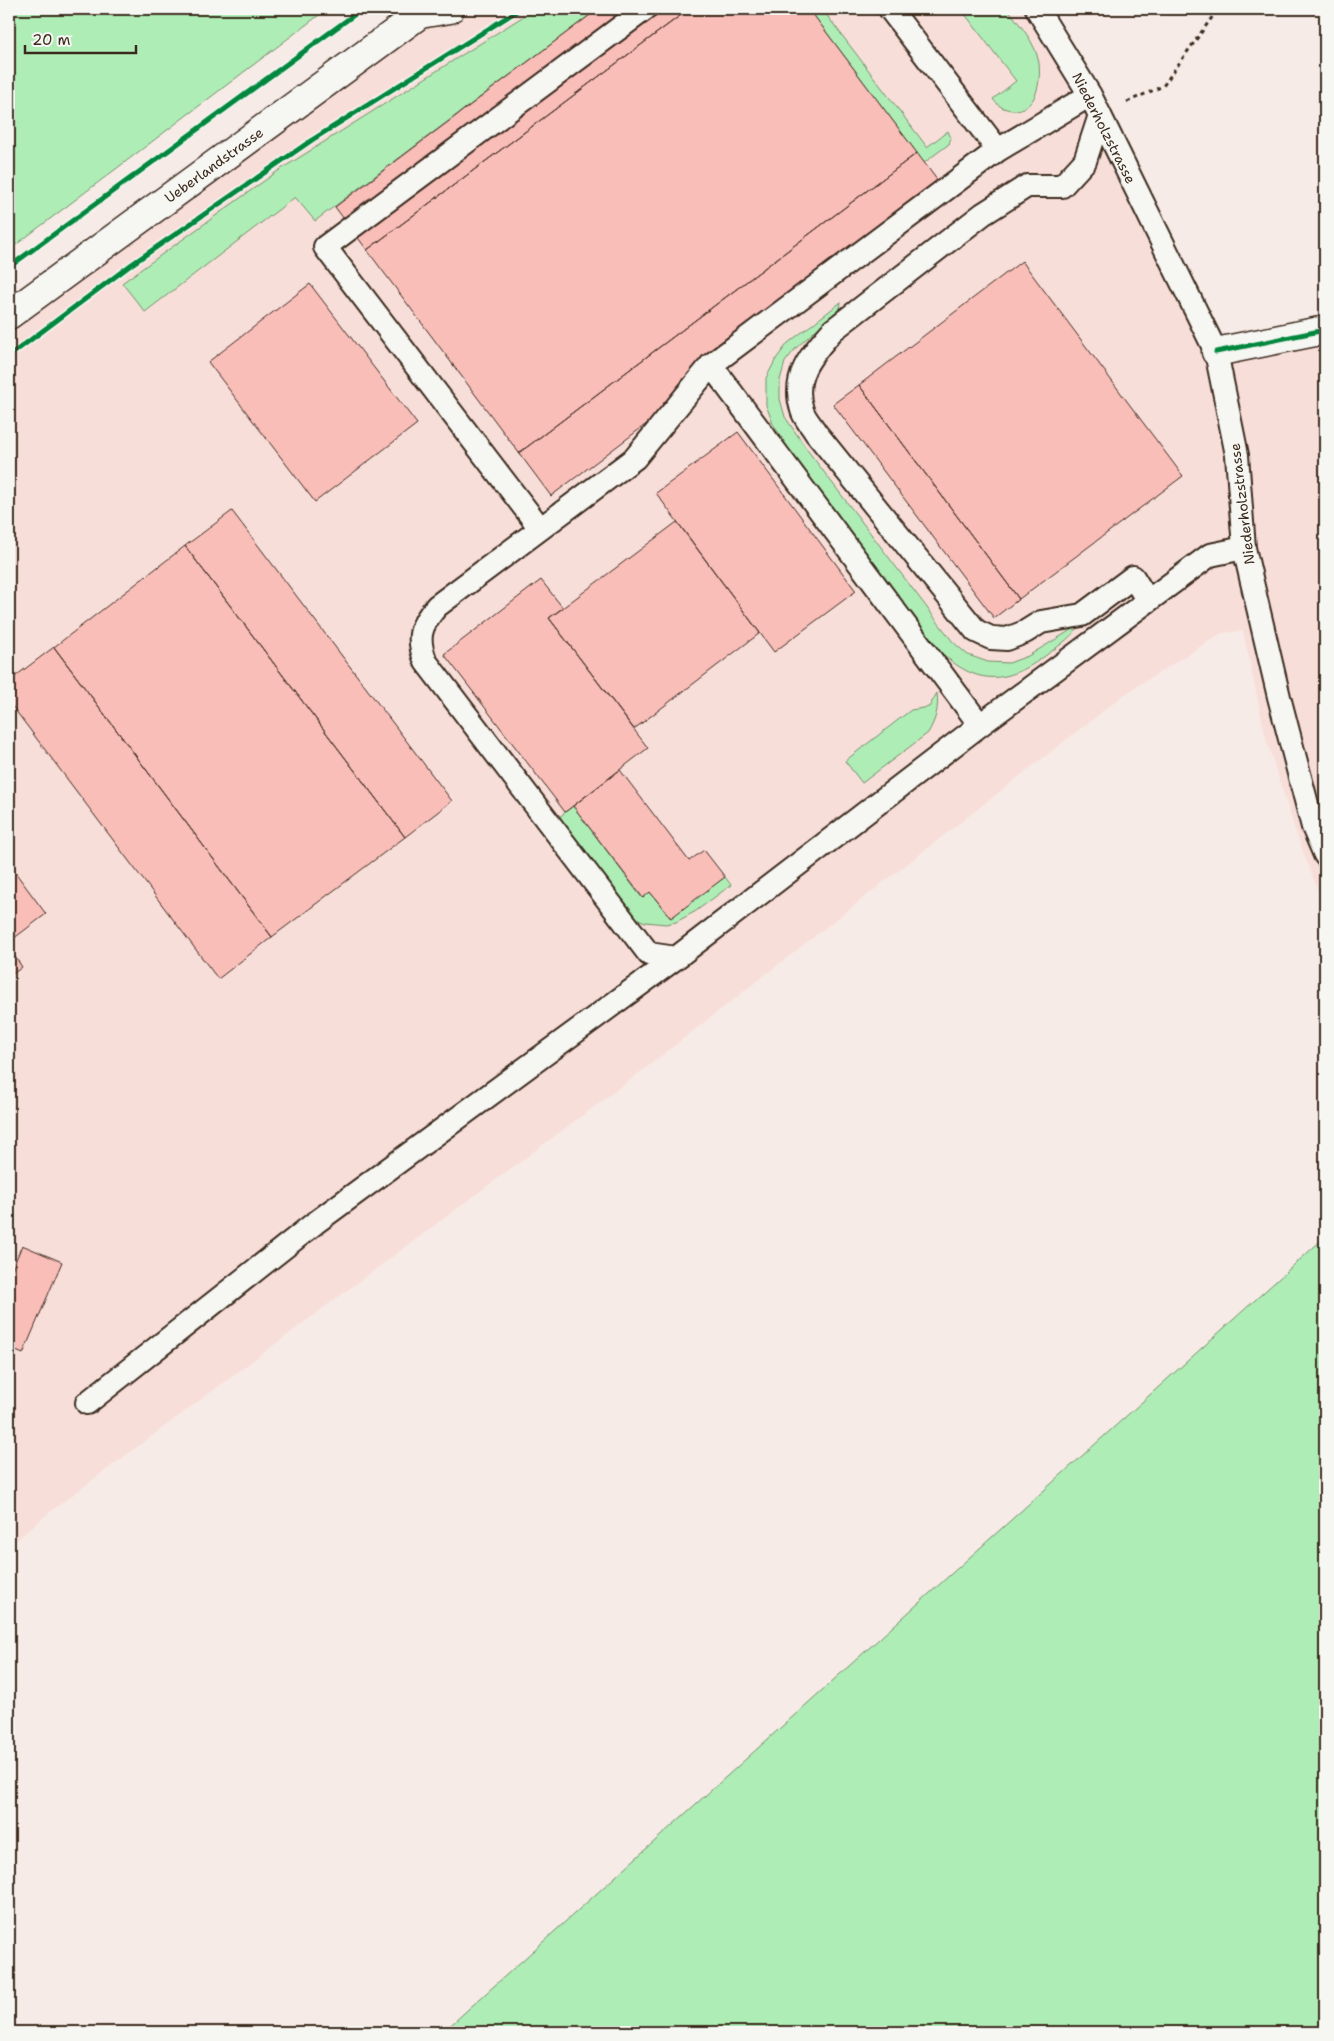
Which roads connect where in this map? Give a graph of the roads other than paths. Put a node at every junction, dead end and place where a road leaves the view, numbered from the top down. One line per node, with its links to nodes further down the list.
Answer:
1 (450, 9): 5 (main road, Ueberlandstrasse)
2 (645, 9): 12 (lane)
3 (890, 9): 7 (lane)
4 (1037, 9): 6 (lane, Niederholzstrasse)
5 (422, 12): 8 (main road, Ueberlandstrasse)
6 (1095, 105): 7 (lane); 10 (lane, Niederholzstrasse); 14 (lane)
7 (998, 150): 11 (lane)
8 (9, 315)
9 (1325, 330): 10 (main road)
10 (1216, 352): 13 (lane, Niederholzstrasse)
11 (712, 365): 12 (lane); 15 (lane)
12 (540, 528): 17 (lane)
13 (1244, 548): 14 (lane); 16 (lane, Niederholzstrasse)
14 (1148, 600): 15 (lane)
15 (980, 724): 17 (lane)
16 (1325, 855)
17 (676, 958): 18 (lane)
18 (87, 1403)

